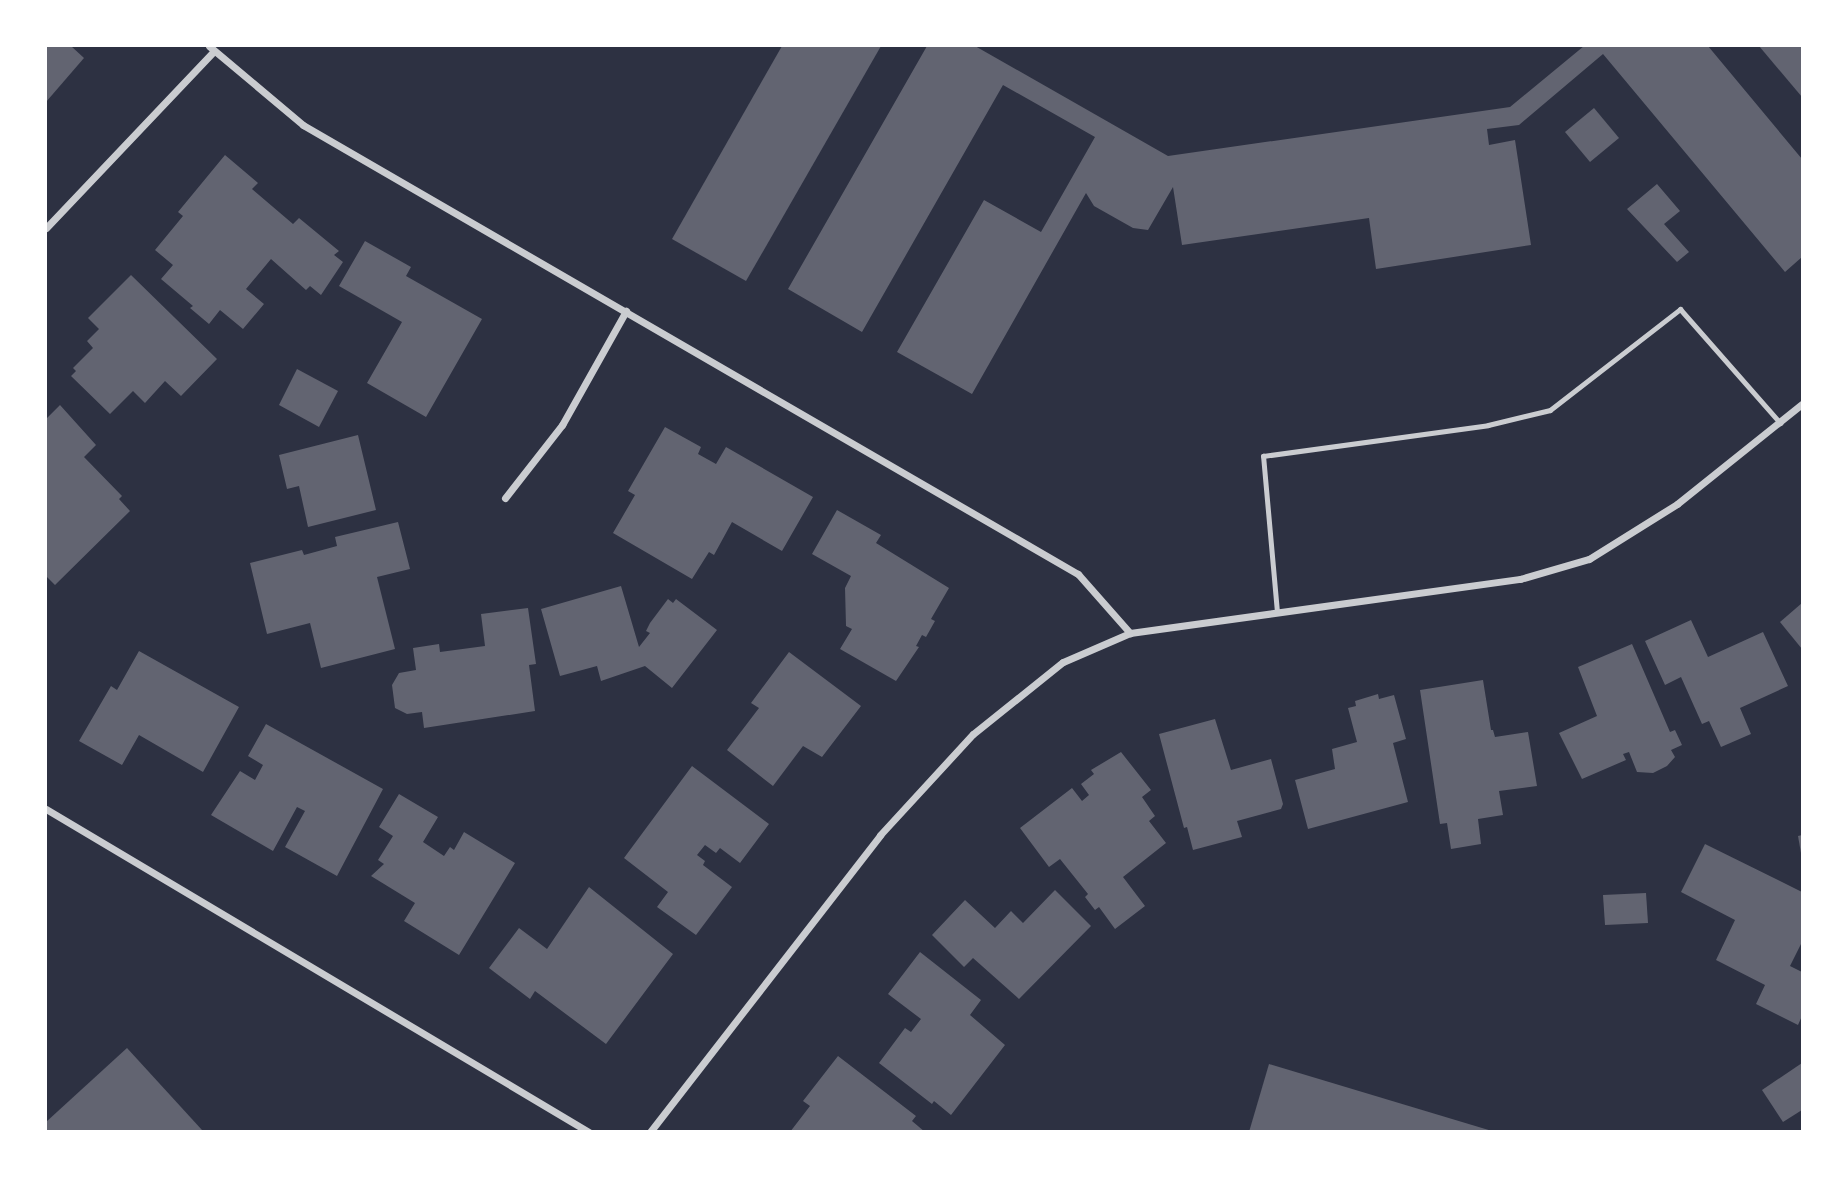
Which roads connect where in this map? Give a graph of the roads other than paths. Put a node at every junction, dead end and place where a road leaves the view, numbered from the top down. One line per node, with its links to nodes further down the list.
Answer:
1 (212, 48): 2 (street); 3 (street)
2 (46, 229)
3 (626, 311): 6 (street); 8 (street)
4 (1802, 404): 5 (street)
5 (1780, 423): 7 (street); 7 (lane)
6 (505, 498)
7 (1277, 612): 8 (street)
8 (1130, 633): 11 (street)
9 (46, 809): 10 (street)
10 (589, 1132)
11 (650, 1132)

